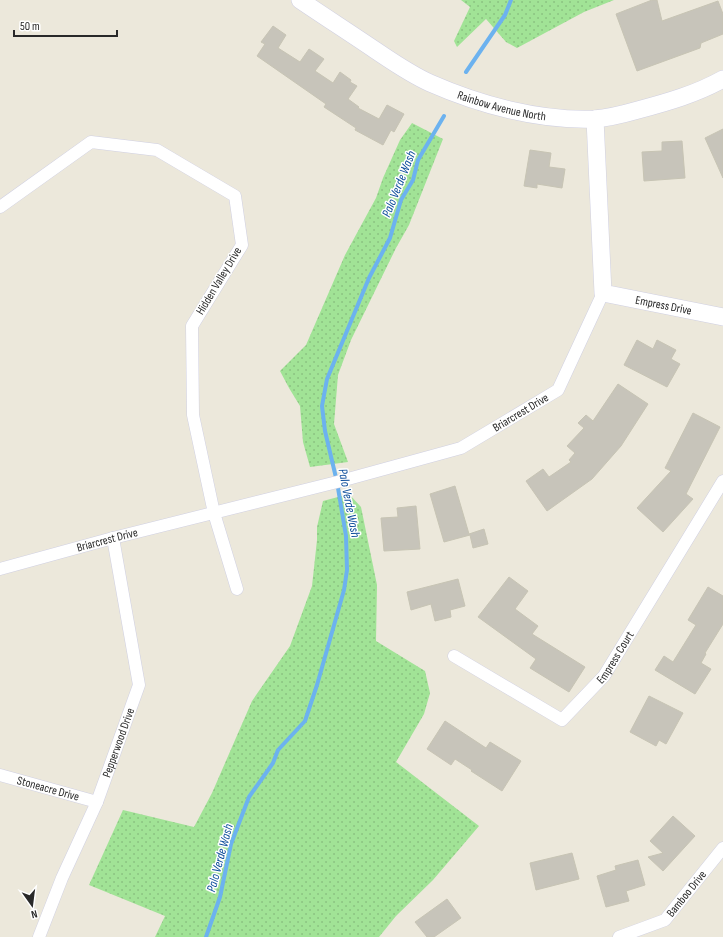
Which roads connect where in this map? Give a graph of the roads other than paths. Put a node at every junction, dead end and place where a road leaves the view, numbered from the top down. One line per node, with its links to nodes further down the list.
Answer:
1 (300, 0): 3 (street, Rainbow Avenue North)
2 (723, 79): 3 (street, Rainbow Avenue North)
3 (595, 119): 5 (street, Briarcrest Drive)
4 (0, 207): 8 (street, Hidden Valley Drive)
5 (603, 293): 6 (street, Empress Drive); 8 (street, Briarcrest Drive)
6 (723, 317)
7 (723, 481): 12 (street, Empress Court)
8 (214, 513): 9 (street, Briarcrest Drive); 11 (street)
9 (113, 538): 10 (street, Briarcrest Drive); 14 (street, Pepperwood Drive)
10 (0, 569)
11 (237, 589)
12 (454, 656)
13 (0, 775): 14 (street, Stoneacre Drive)
14 (97, 802): 16 (street, Pepperwood Drive)
15 (723, 848): 17 (street, Bamboo Drive)
16 (39, 937)
17 (619, 937)

